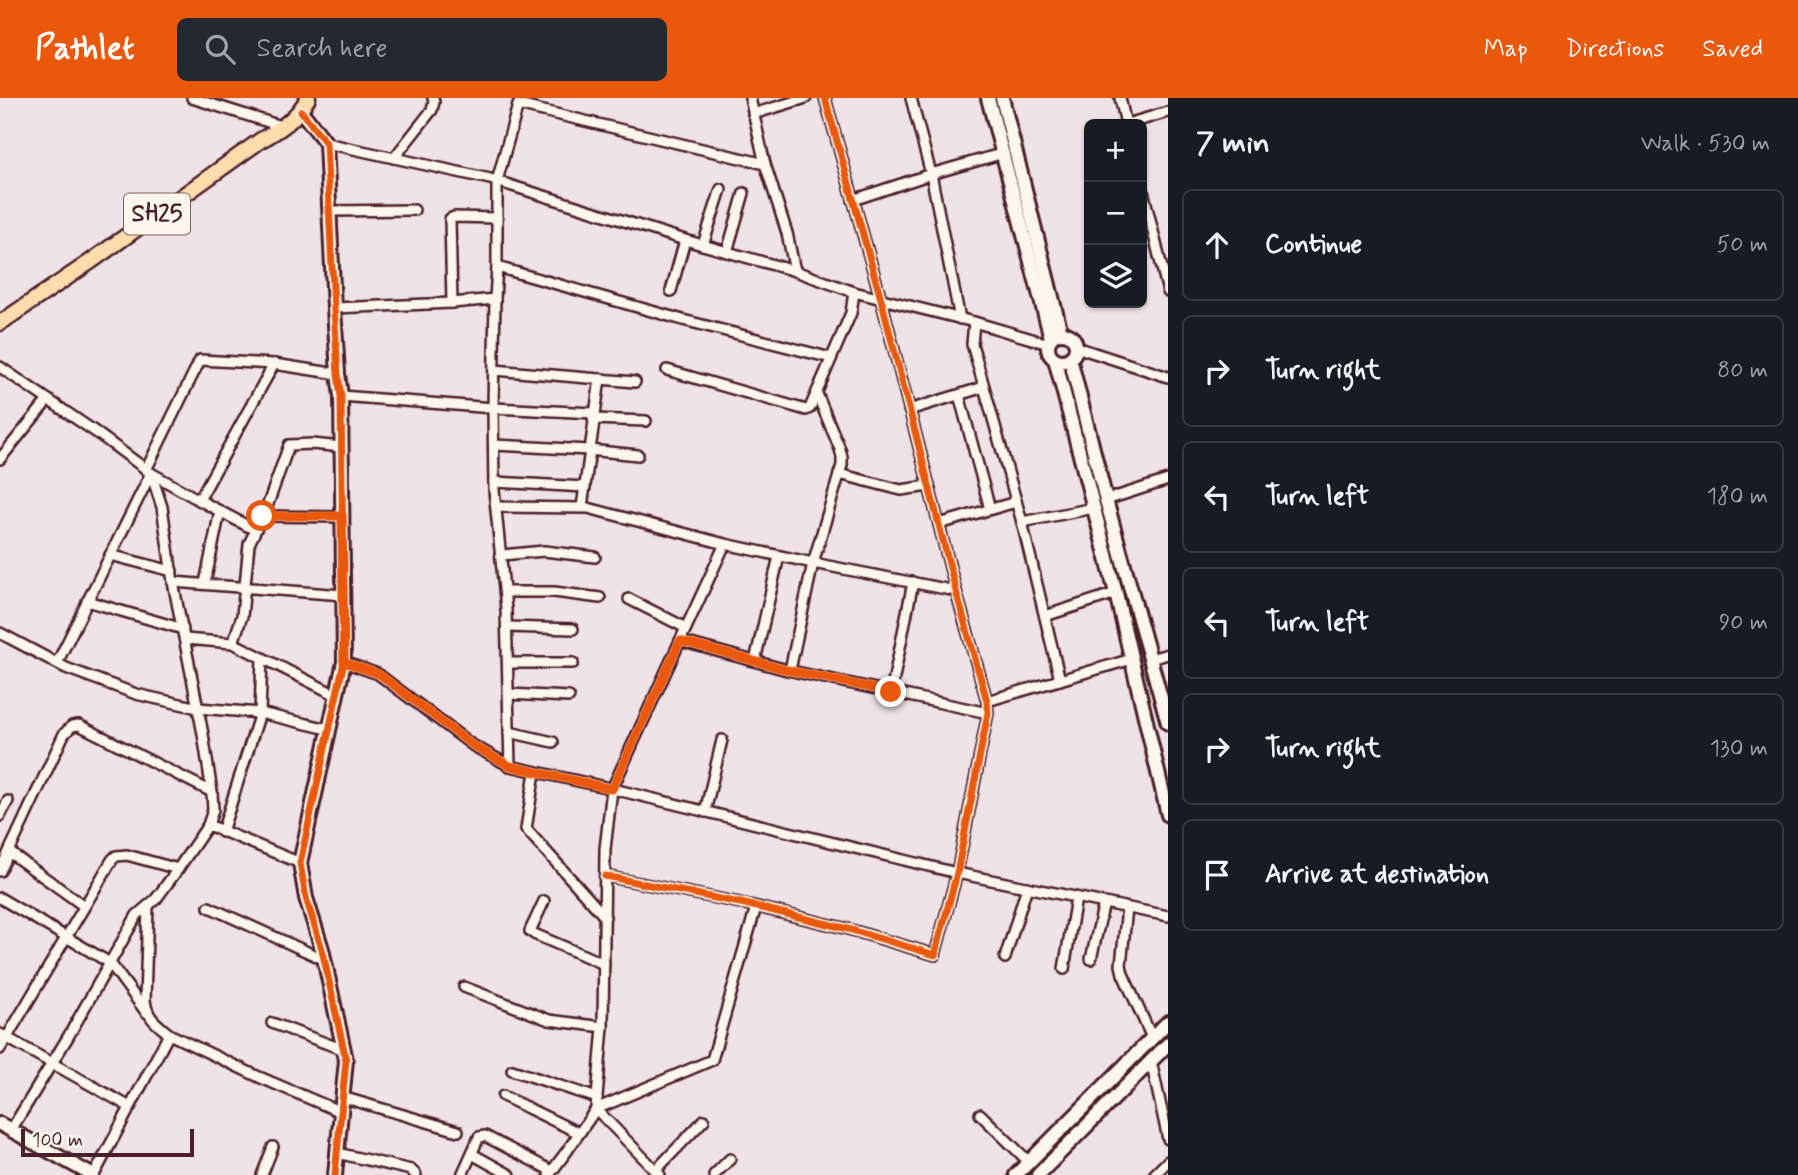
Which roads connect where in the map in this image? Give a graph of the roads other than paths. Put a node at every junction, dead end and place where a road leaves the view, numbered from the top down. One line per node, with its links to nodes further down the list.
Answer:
1 (192, 98): 16 (street)
2 (433, 98): 19 (street)
3 (750, 98): 13 (street)
4 (806, 98): 13 (street)
5 (825, 98): 25 (street)
6 (911, 98): 21 (street)
7 (988, 98): 18 (street)
8 (1002, 98): 45 (street)
9 (1120, 98): 14 (street)
10 (519, 101): 20 (street); 22 (street)
11 (305, 104): 16 (main road, SH25); 17 (street)
12 (1168, 112): 15 (street)
13 (753, 114): 20 (street)
14 (1126, 119)
15 (1144, 119)
16 (284, 127): 44 (main road, SH25)
17 (326, 143): 19 (street); 28 (street)
18 (1004, 153): 21 (street); 45 (street)
19 (394, 158): 22 (street)
20 (765, 164): 34 (street)
21 (931, 174): 25 (street); 42 (street)
22 (496, 181): 29 (street); 30 (street)
23 (721, 189): 31 (street)
24 (744, 193): 32 (street)
25 (853, 200): 39 (street)
26 (1147, 207): 37 (street)
27 (414, 210): 28 (street)
28 (330, 211): 41 (street)
29 (497, 218): 33 (street); 40 (street)
30 (685, 240): 31 (street); 35 (street)
31 (703, 245): 32 (street)
32 (727, 252): 34 (street)
33 (497, 267): 38 (street); 47 (street)
34 (794, 271): 36 (street)
35 (671, 291)
36 (854, 292): 39 (street); 47 (street)
37 (1168, 292)
38 (495, 299): 40 (street); 51 (street)
39 (881, 299): 42 (street); 63 (street)
40 (452, 303): 41 (street)
41 (334, 308): 53 (street)
42 (960, 318): 43 (street)
43 (974, 322): 45 (street); 57 (street)
44 (0, 323)
45 (1054, 338): 46 (street); 48 (street)
46 (1073, 353): 48 (street); 54 (street); 78 (street)
47 (831, 358): 58 (street)
48 (1055, 359): 82 (street)
49 (274, 364): 53 (street); 71 (street); 77 (street)
50 (0, 367): 61 (street)
51 (494, 370): 55 (street); 62 (street)
52 (667, 370): 58 (street)
53 (338, 374): 60 (street)
54 (1168, 377)
55 (600, 379): 56 (street); 64 (street)
56 (635, 382)
57 (984, 387): 59 (street); 79 (street)
58 (817, 394): 72 (street)
59 (959, 395): 63 (street); 83 (street)
60 (341, 396): 62 (street); 67 (street)
61 (48, 400): 70 (street); 71 (street)
62 (493, 408): 64 (street); 66 (street)
63 (909, 410): 76 (street)
64 (594, 416): 65 (street); 68 (street)
65 (646, 421)
66 (494, 445): 68 (street); 74 (street)
67 (342, 447): 85 (street); 86 (street)
68 (589, 450): 69 (street); 75 (street)
69 (638, 455)
70 (0, 459)
71 (148, 471): 77 (street); 91 (street); 96 (street)
72 (839, 474): 76 (street); 95 (street)
73 (1168, 480): 78 (street)
74 (494, 482): 75 (street); 80 (street)
75 (585, 486): 81 (street)
76 (929, 486): 88 (street)
77 (199, 500): 84 (street)
78 (1106, 500): 119 (street)
79 (1016, 502): 83 (street); 87 (street)
80 (497, 507): 81 (street); 92 (street)
81 (582, 507): 90 (street)
82 (1094, 508): 87 (street); 103 (street)
83 (990, 509): 88 (street)
84 (220, 511): 89 (street); 99 (street)
85 (262, 516): 86 (street); 89 (street)
86 (342, 516): 104 (street)
87 (1022, 522): 108 (street)
88 (939, 524): 101 (street)
89 (256, 530): 100 (street)
90 (725, 544): 93 (street); 110 (street)
91 (110, 555): 96 (street); 107 (street)
92 (502, 555): 94 (street); 102 (street)
93 (779, 556): 95 (street); 120 (street)
94 (595, 557)
95 (813, 563): 98 (street); 125 (street)
96 (172, 571): 97 (street)
97 (173, 582): 99 (street); 113 (street)
98 (913, 582): 101 (street); 129 (street)
99 (205, 583): 100 (street)
100 (243, 588): 104 (street); 115 (street)
101 (956, 591): 133 (street)
102 (505, 592): 105 (street); 109 (street)
103 (1116, 593): 108 (street); 118 (street)
104 (343, 595): 121 (street)
105 (600, 598)
106 (629, 598): 110 (street)
107 (88, 601): 113 (street); 122 (street)
108 (1045, 616): 127 (street)
109 (507, 627): 111 (street); 123 (street)
110 (686, 628): 114 (street)
111 (573, 629)
112 (0, 633): 122 (street)
113 (184, 634): 115 (street); 134 (street)
114 (680, 641): 120 (street); 144 (street)
115 (233, 643): 117 (street)
116 (1168, 654): 119 (street)
117 (262, 658): 131 (street); 135 (street)
118 (1132, 659): 127 (street); 128 (street)
119 (1150, 659): 126 (street)
120 (755, 661): 125 (street)
121 (344, 662): 131 (street); 142 (street)
122 (57, 663): 134 (street)
123 (508, 663): 124 (street); 130 (street)
124 (573, 663)
125 (790, 670): 129 (street)
126 (1156, 679): 128 (street); 137 (street)
127 (1060, 680): 133 (street)
128 (1137, 684): 148 (street)
129 (891, 692): 136 (street)
130 (508, 694): 132 (street); 139 (street)
131 (336, 695): 138 (street)
132 (569, 697)
133 (987, 701): 136 (street)
134 (198, 708): 135 (street); 145 (street)
135 (260, 713): 138 (street); 151 (street)
136 (988, 713): 156 (street)
137 (1168, 723)
138 (328, 729): 153 (street)
139 (509, 732): 141 (street); 142 (street)
140 (722, 740): 147 (street)
141 (553, 742)
142 (510, 766): 143 (street)
143 (535, 772): 144 (street); 169 (street)
144 (612, 789): 147 (street); 157 (street)
145 (212, 792): 150 (street); 152 (street)
146 (8, 801): 149 (street)
147 (705, 811): 156 (street)
148 (1168, 815)
149 (0, 816)
150 (208, 825): 151 (street); 154 (street)
151 (222, 832): 153 (street)
152 (9, 852): 155 (street); 163 (street)
153 (300, 863): 173 (street)
154 (178, 869): 163 (street); 164 (street)
155 (0, 870)
156 (957, 873): 158 (street); 166 (street)
157 (605, 876): 166 (street); 169 (street)
158 (1027, 887): 160 (street); 171 (street)
159 (0, 898): 170 (street)
160 (1076, 898): 162 (street); 176 (street)
161 (544, 901): 175 (street)
162 (1104, 904): 167 (street); 172 (street)
163 (84, 906): 170 (street)
164 (148, 906): 174 (street); 178 (street)
165 (209, 907): 173 (street)
166 (756, 907): 195 (street)
167 (1127, 908): 168 (street); 184 (street)
168 (1168, 916)
169 (605, 917): 175 (street)
170 (65, 938): 174 (street); 183 (street)
171 (1005, 958)
172 (1091, 959)
173 (325, 960): 187 (street)
174 (110, 963): 178 (street); 189 (street)
175 (604, 964): 181 (street)
176 (1064, 969)
177 (464, 987): 181 (street)
178 (146, 1012): 182 (street)
179 (1168, 1022): 184 (street)
180 (271, 1023): 187 (street)
181 (603, 1027): 193 (street)
182 (169, 1034): 194 (street); 196 (street)
183 (3, 1036): 186 (street); 189 (street)
184 (1152, 1038): 208 (street)
185 (1168, 1044): 188 (street)
186 (0, 1049)
187 (344, 1050): 192 (street)
188 (1151, 1061): 202 (street); 219 (street)
189 (52, 1064): 194 (street); 199 (street)
190 (512, 1070): 193 (street)
191 (503, 1096): 201 (street)
192 (342, 1097): 196 (street); 200 (street)
193 (597, 1098): 195 (street)
194 (130, 1107): 211 (street)
195 (596, 1109): 201 (street); 209 (street)
196 (341, 1112): 204 (street)
197 (980, 1114): 208 (street)
198 (704, 1120): 209 (street)
199 (6, 1127): 211 (street)
200 (458, 1131)
201 (579, 1133): 210 (street)
202 (1168, 1139)
203 (273, 1147): 212 (street)
204 (337, 1153): 213 (street); 214 (street)
205 (471, 1154): 210 (street); 215 (street); 216 (street)
206 (730, 1159): 217 (street)
207 (1168, 1161): 220 (street)
208 (1029, 1162): 218 (street)
209 (658, 1172)
210 (550, 1173)
211 (93, 1175)
212 (262, 1175)
213 (334, 1175)
214 (416, 1175)
215 (462, 1175)
216 (510, 1175)
217 (714, 1175)
218 (1016, 1175)
219 (1038, 1175)
220 (1154, 1175)

